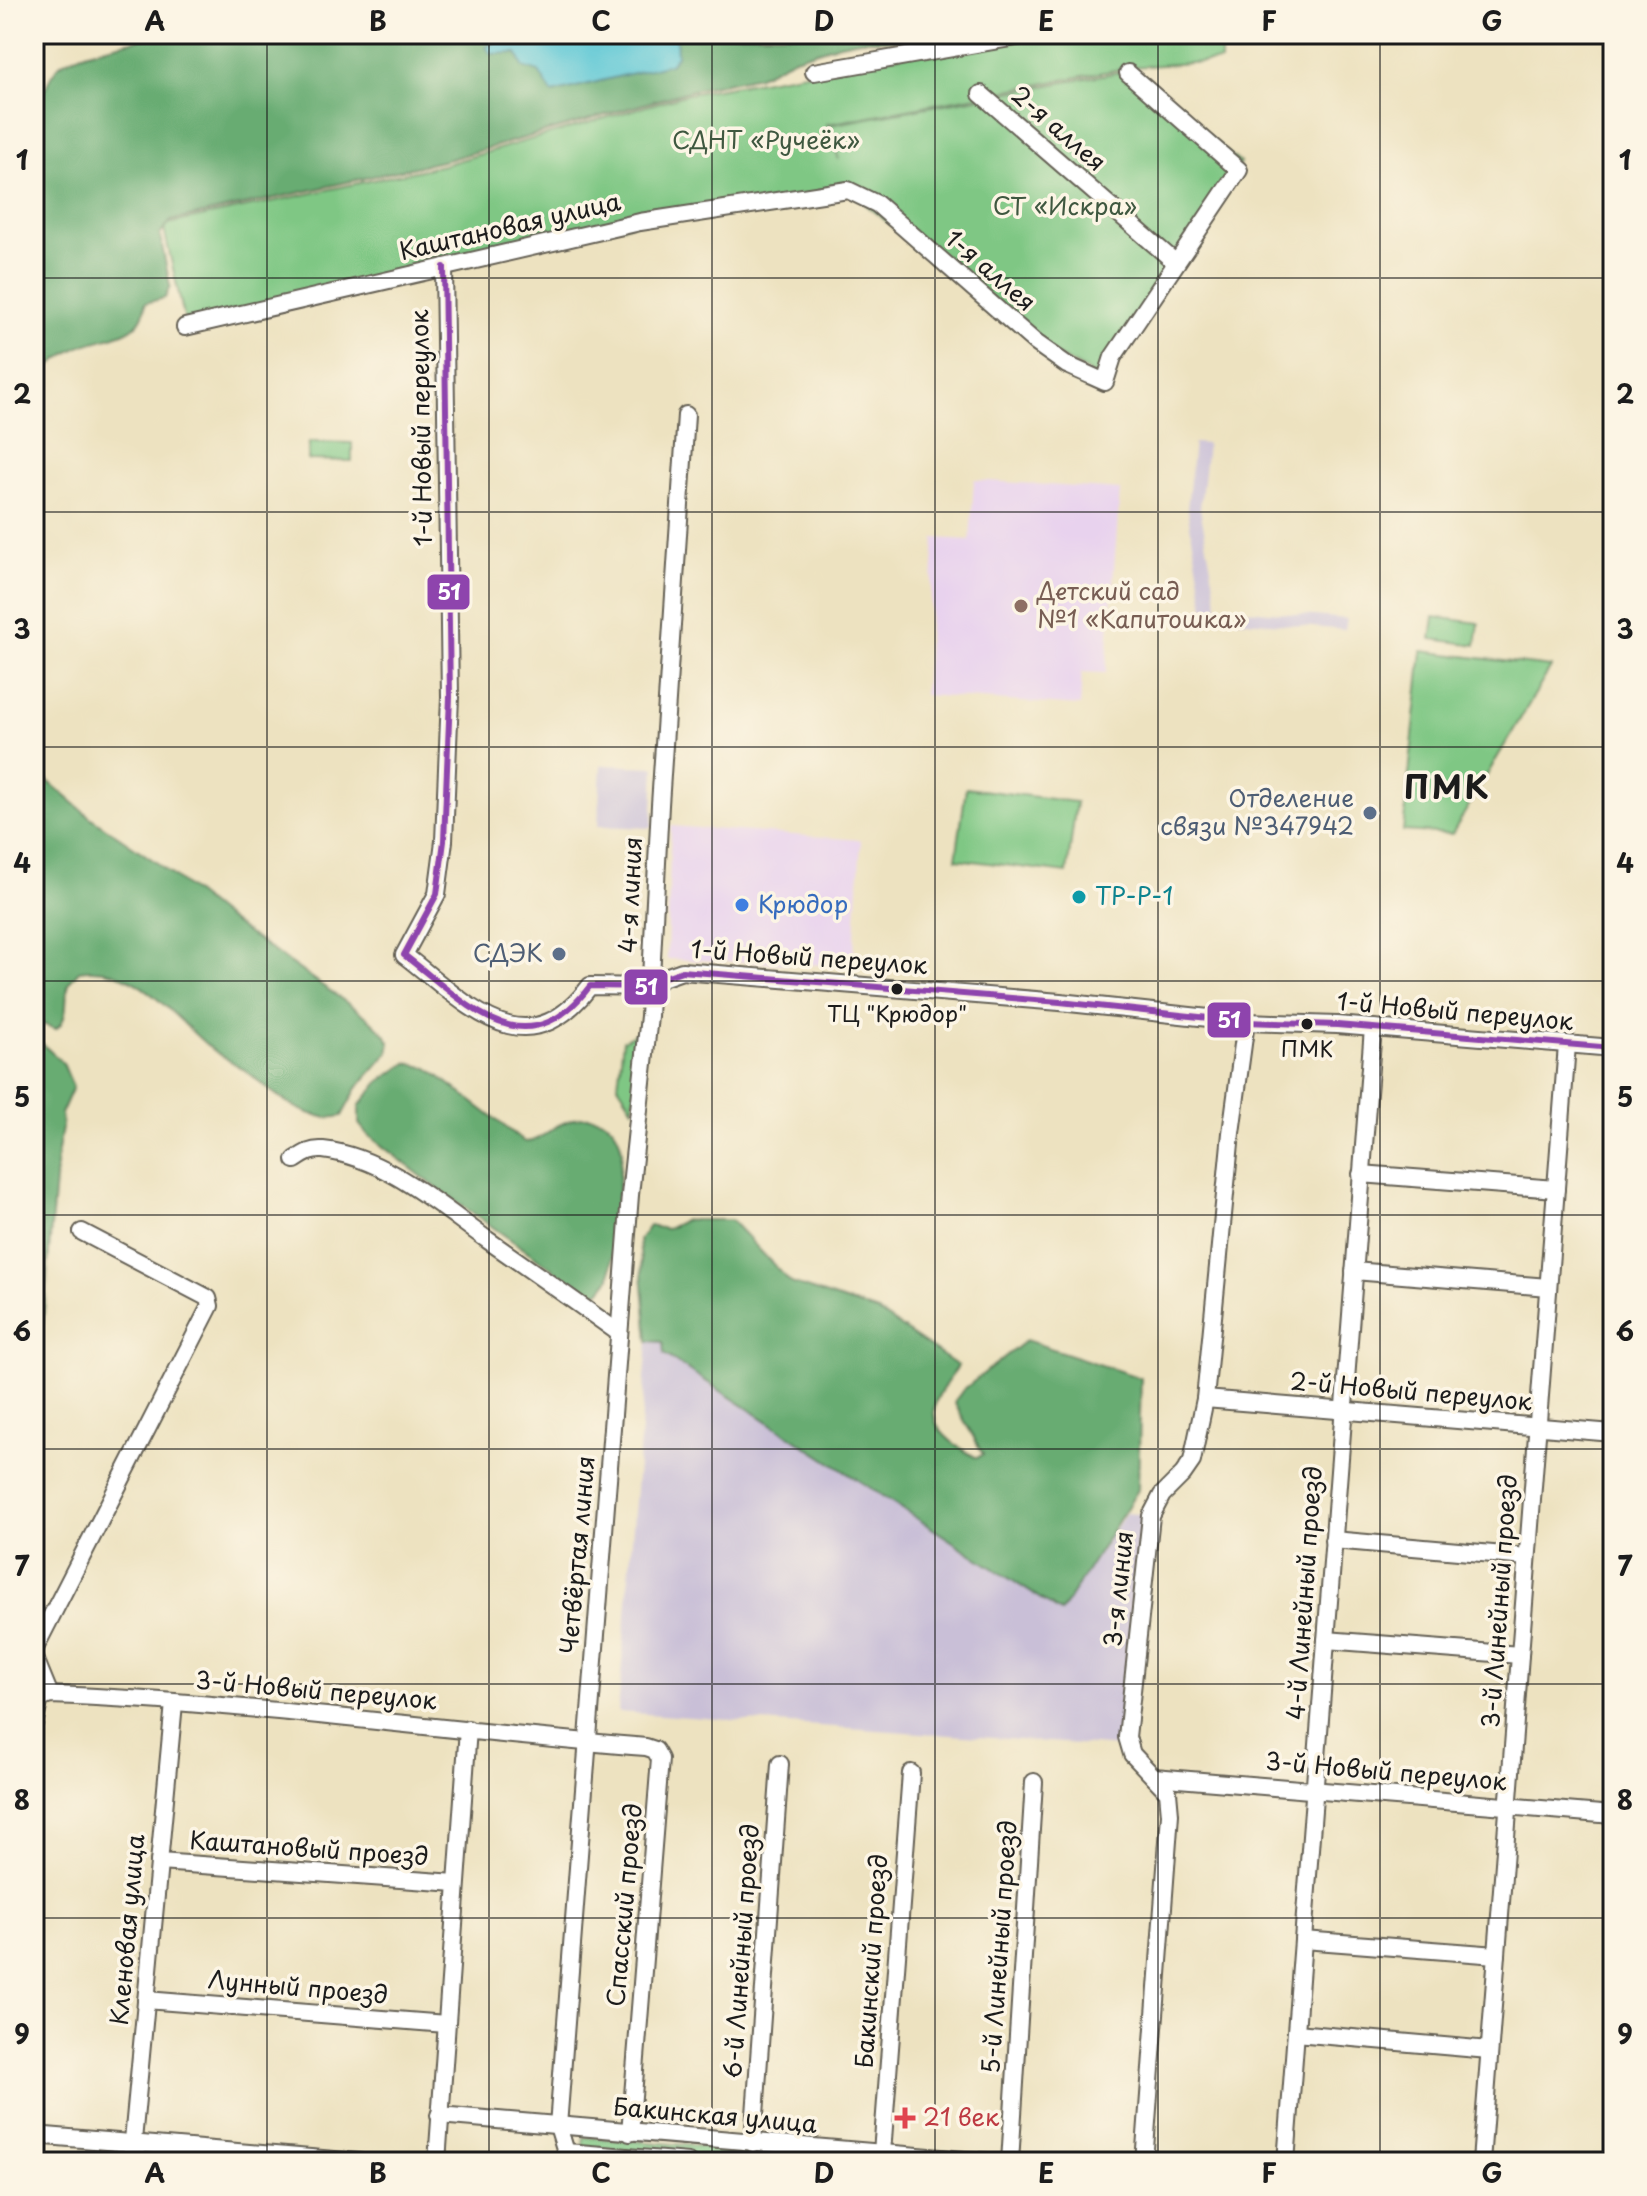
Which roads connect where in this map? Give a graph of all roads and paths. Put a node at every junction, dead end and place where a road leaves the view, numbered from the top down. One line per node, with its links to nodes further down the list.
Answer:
1 (1033, 34): 2 (street)
2 (1014, 36): 3 (street)
3 (814, 72)
4 (1128, 73): 7 (street)
5 (981, 94): 7 (street, 2-я аллея)
6 (848, 190): 7 (street, 1-я аллея); 8 (street, Каштановая улица)
7 (1176, 263)
8 (444, 267): 9 (street, Каштановая улица); 11 (street, 1-й Новый переулок)
9 (185, 327)
10 (686, 415): 11 (street, 4-я линия)
11 (651, 987): 12 (street, 1-й Новый переулок); 22 (street, Четвёртая линия)
12 (1246, 1022): 13 (street, 1-й Новый переулок); 23 (street, 3-я линия)
13 (1373, 1028): 14 (street, 1-й Новый переулок); 17 (street, 4-й Линейный проезд)
14 (1567, 1045): 15 (street, 1-й Новый переулок); 18 (street, 3-й Линейный проезд)
15 (1613, 1048)
16 (295, 1160): 22 (street)
17 (1361, 1174): 18 (street); 20 (street, 4-й Линейный проезд)
18 (1556, 1189): 21 (street, 3-й Линейный проезд)
19 (82, 1232): 30 (street)
20 (1354, 1271): 21 (street); 24 (street, 4-й Линейный проезд)
21 (1548, 1287): 25 (street, 3-й Линейный проезд)
22 (619, 1333): 36 (street, Четвёртая линия)
23 (1205, 1399): 24 (street, 2-й Новый переулок); 39 (street, 3-я линия)
24 (1343, 1410): 25 (street, 2-й Новый переулок); 27 (street, 4-й Линейный проезд)
25 (1537, 1426): 26 (street, 2-й Новый переулок); 28 (street, 3-й Линейный проезд)
26 (1613, 1433)
27 (1333, 1540): 28 (street); 29 (street, 4-й Линейный проезд)
28 (1527, 1557): 31 (street, 3-й Линейный проезд)
29 (1326, 1640): 31 (street); 41 (street, 4-й Линейный проезд)
30 (34, 1653): 32 (street)
31 (1520, 1655): 42 (street, 3-й Линейный проезд)
32 (45, 1697): 33 (street, 3-й Новый переулок); 34 (street)
33 (174, 1703): 35 (street, 3-й Новый переулок); 44 (street, Кленовая улица)
34 (34, 1724)
35 (468, 1729): 36 (street, 3-й Новый переулок); 45 (street)
36 (587, 1742): 53 (street, Четвёртая линия); 54 (street, Спасский проезд)
37 (780, 1764): 57 (street, 6-й Линейный проезд)
38 (911, 1773): 58 (street, Бакинский проезд)
39 (1154, 1777): 41 (street, 3-й Новый переулок); 67 (street, 3-я линия)
40 (1034, 1782): 66 (street, 5-й Линейный проезд)
41 (1314, 1790): 42 (street, 3-й Новый переулок); 46 (street, 4-й Линейный проезд)
42 (1509, 1806): 43 (street, 3-й Новый переулок); 47 (street, 3-й Линейный проезд)
43 (1613, 1815)
44 (159, 1862): 45 (street, Каштановый проезд); 48 (street, Кленовая улица)
45 (456, 1883): 49 (street)
46 (1303, 1940): 47 (street); 50 (street, 4-й Линейный проезд)
47 (1497, 1955): 51 (street, 3-й Линейный проезд)
48 (146, 2000): 49 (street, Лунный проезд); 56 (street, Кленовая улица)
49 (446, 2024): 52 (street)
50 (1296, 2033): 51 (street); 68 (street, 4-й Линейный проезд)
51 (1489, 2050): 69 (street, 3-й Линейный проезд)
52 (439, 2115): 53 (street, Бакинская улица); 63 (street)
53 (558, 2126): 54 (street, Бакинская улица); 59 (street)
54 (630, 2133): 57 (street, Бакинская улица)
55 (34, 2135): 56 (street)
56 (132, 2143): 61 (street, Кленовая улица); 62 (street)
57 (753, 2143): 58 (street, Бакинская улица)
58 (882, 2153): 60 (street, Бакинская улица)
59 (565, 2157): 64 (street, Бакинская улица)
60 (943, 2160): 65 (street, Бакинская улица)
61 (131, 2162)
62 (359, 2162)
63 (437, 2162)
64 (688, 2162)
65 (988, 2162)
66 (1010, 2162)
67 (1144, 2162)
68 (1286, 2162)
69 (1481, 2162)

